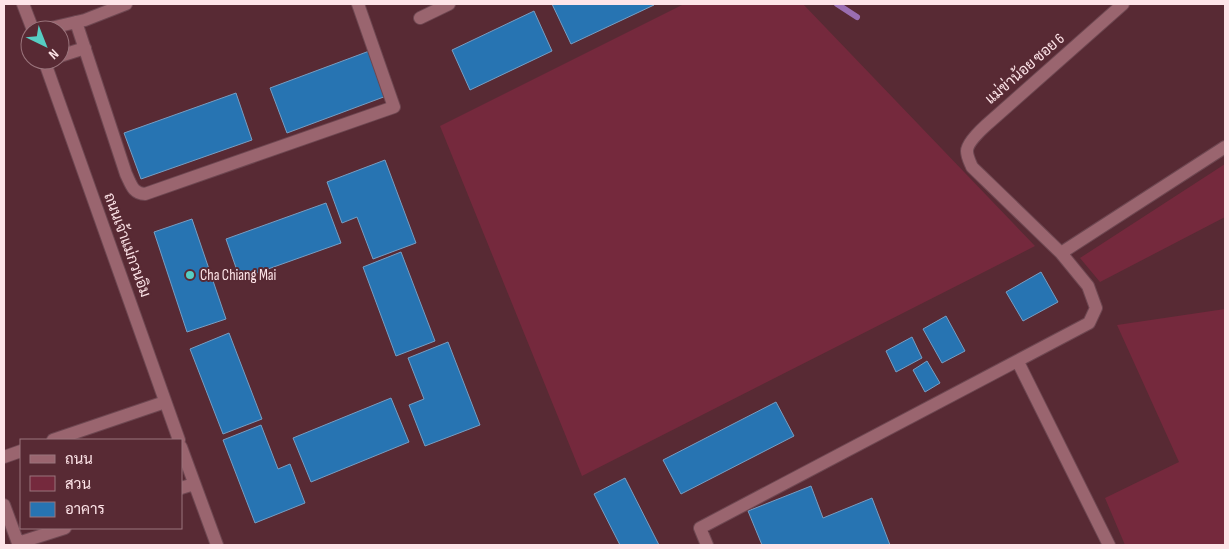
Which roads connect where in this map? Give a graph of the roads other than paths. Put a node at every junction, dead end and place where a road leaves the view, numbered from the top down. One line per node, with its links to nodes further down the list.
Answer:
1 (24, 4): 7 (street)
2 (126, 4): 8 (street)
3 (358, 4): 10 (street)
4 (449, 4): 6 (street)
5 (1123, 4): 14 (street, แม่ข่าน้อย ซอย 6)
6 (420, 18)
7 (30, 20)
8 (76, 22): 9 (street); 10 (street)
9 (70, 23)
10 (85, 48): 11 (street)
11 (70, 53)
12 (49, 70): 16 (street, ถนนเจ้าแม่กวนอิม)
13 (1225, 147): 14 (street)
14 (1061, 253): 15 (street)
15 (1018, 362): 27 (street); 28 (street)
16 (165, 402): 17 (street); 18 (street, ถนนเจ้าแม่กวนอิม)
17 (62, 439)
18 (179, 439)
19 (182, 450): 22 (street)
20 (20, 451): 21 (street)
21 (4, 457)
22 (194, 484): 23 (street); 26 (street)
23 (182, 488)
24 (4, 505): 25 (street)
25 (62, 529)
26 (217, 545)
27 (706, 545)
28 (1109, 545)

